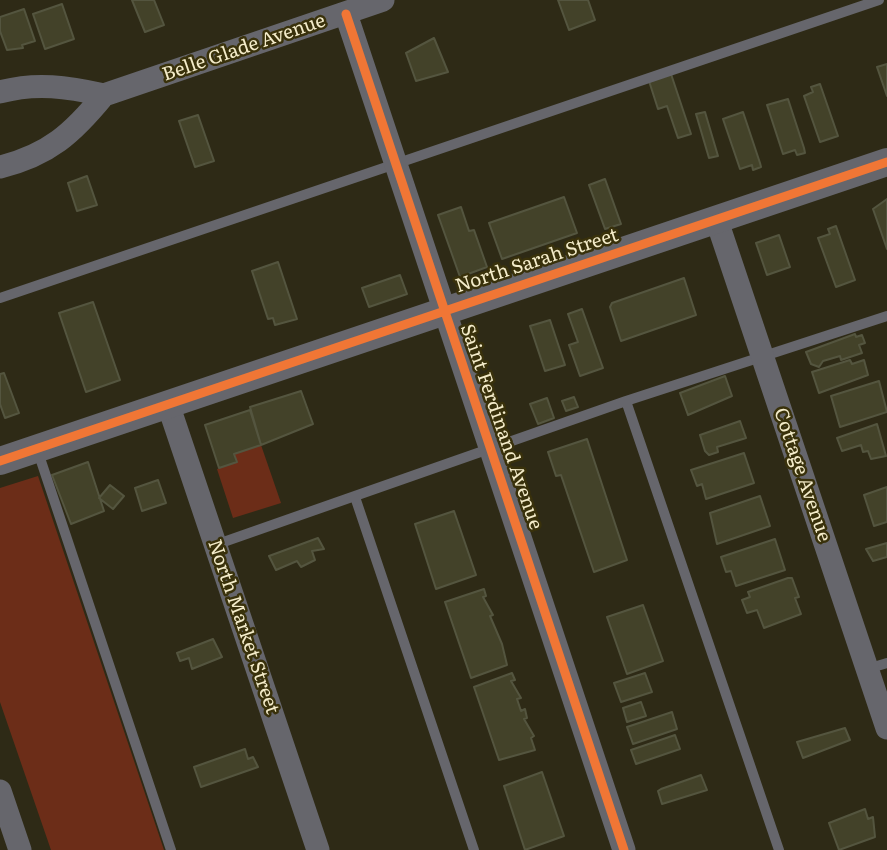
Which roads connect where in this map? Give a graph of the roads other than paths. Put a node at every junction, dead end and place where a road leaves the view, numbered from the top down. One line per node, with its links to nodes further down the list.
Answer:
1 (383, 0): 3 (street, Belle Glade Avenue)
2 (879, 0): 7 (lane)
3 (346, 14): 5 (street, Belle Glade Avenue); 7 (street, Saint Ferdinand Avenue)
4 (0, 92): 5 (street)
5 (104, 95): 8 (street)
6 (887, 162): 9 (street, North Sarah Street)
7 (395, 163): 10 (lane); 11 (street, Saint Ferdinand Avenue)
8 (0, 167)
9 (717, 221): 11 (street, North Sarah Street); 13 (street, Cottage Avenue)
10 (0, 298)
11 (443, 310): 15 (street, North Sarah Street); 17 (street, Saint Ferdinand Avenue)
12 (887, 316): 13 (lane)
13 (762, 356): 14 (lane); 21 (street, Cottage Avenue)
14 (626, 401): 17 (lane); 29 (lane)
15 (168, 404): 16 (street, North Sarah Street); 20 (street, North Market Street)
16 (37, 449): 18 (street, North Sarah Street); 25 (lane)
17 (490, 451): 19 (lane); 28 (street, Saint Ferdinand Avenue)
18 (0, 461)
19 (355, 497): 20 (lane); 27 (lane)
20 (215, 545): 26 (street, North Market Street)
21 (877, 666): 22 (street, Cottage Avenue)
22 (887, 728)
23 (0, 791): 24 (street)
24 (20, 850)
25 (171, 850)
26 (318, 850)
27 (474, 850)
28 (624, 850)
29 (779, 850)

